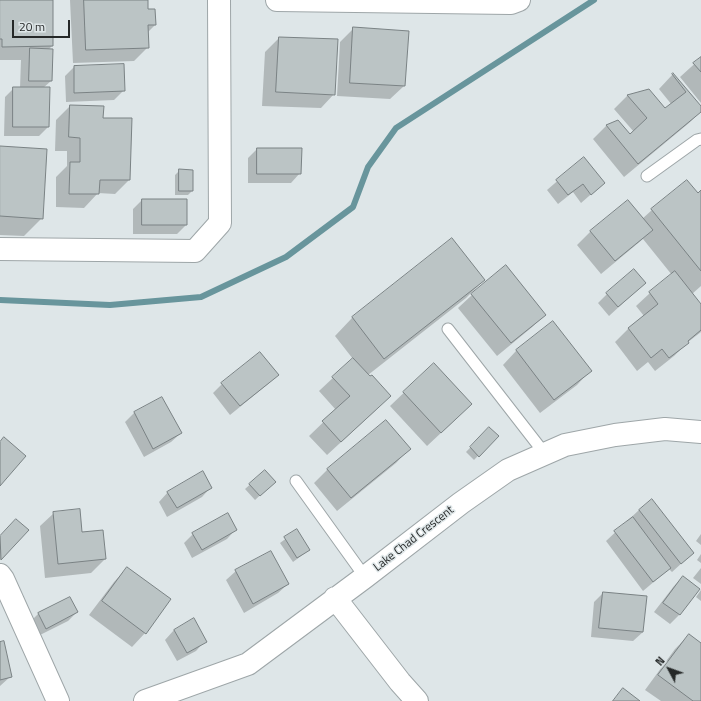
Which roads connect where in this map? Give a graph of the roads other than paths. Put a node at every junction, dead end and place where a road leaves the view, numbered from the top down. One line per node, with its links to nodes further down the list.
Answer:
1 (219, 0): 6 (street)
2 (277, 0): 3 (street)
3 (519, 0)
4 (701, 139): 5 (lane)
5 (647, 176)
6 (0, 249)
7 (448, 329): 9 (lane)
8 (701, 432): 9 (street, Lake Chad Crescent)
9 (545, 454): 12 (street, Lake Chad Crescent)
10 (296, 481): 12 (lane)
11 (0, 575): 14 (street)
12 (365, 577): 13 (street, Lake Chad Crescent)
13 (335, 598): 15 (street, Lake Chad Crescent); 16 (street)
14 (58, 701)
15 (146, 701)
16 (417, 701)

